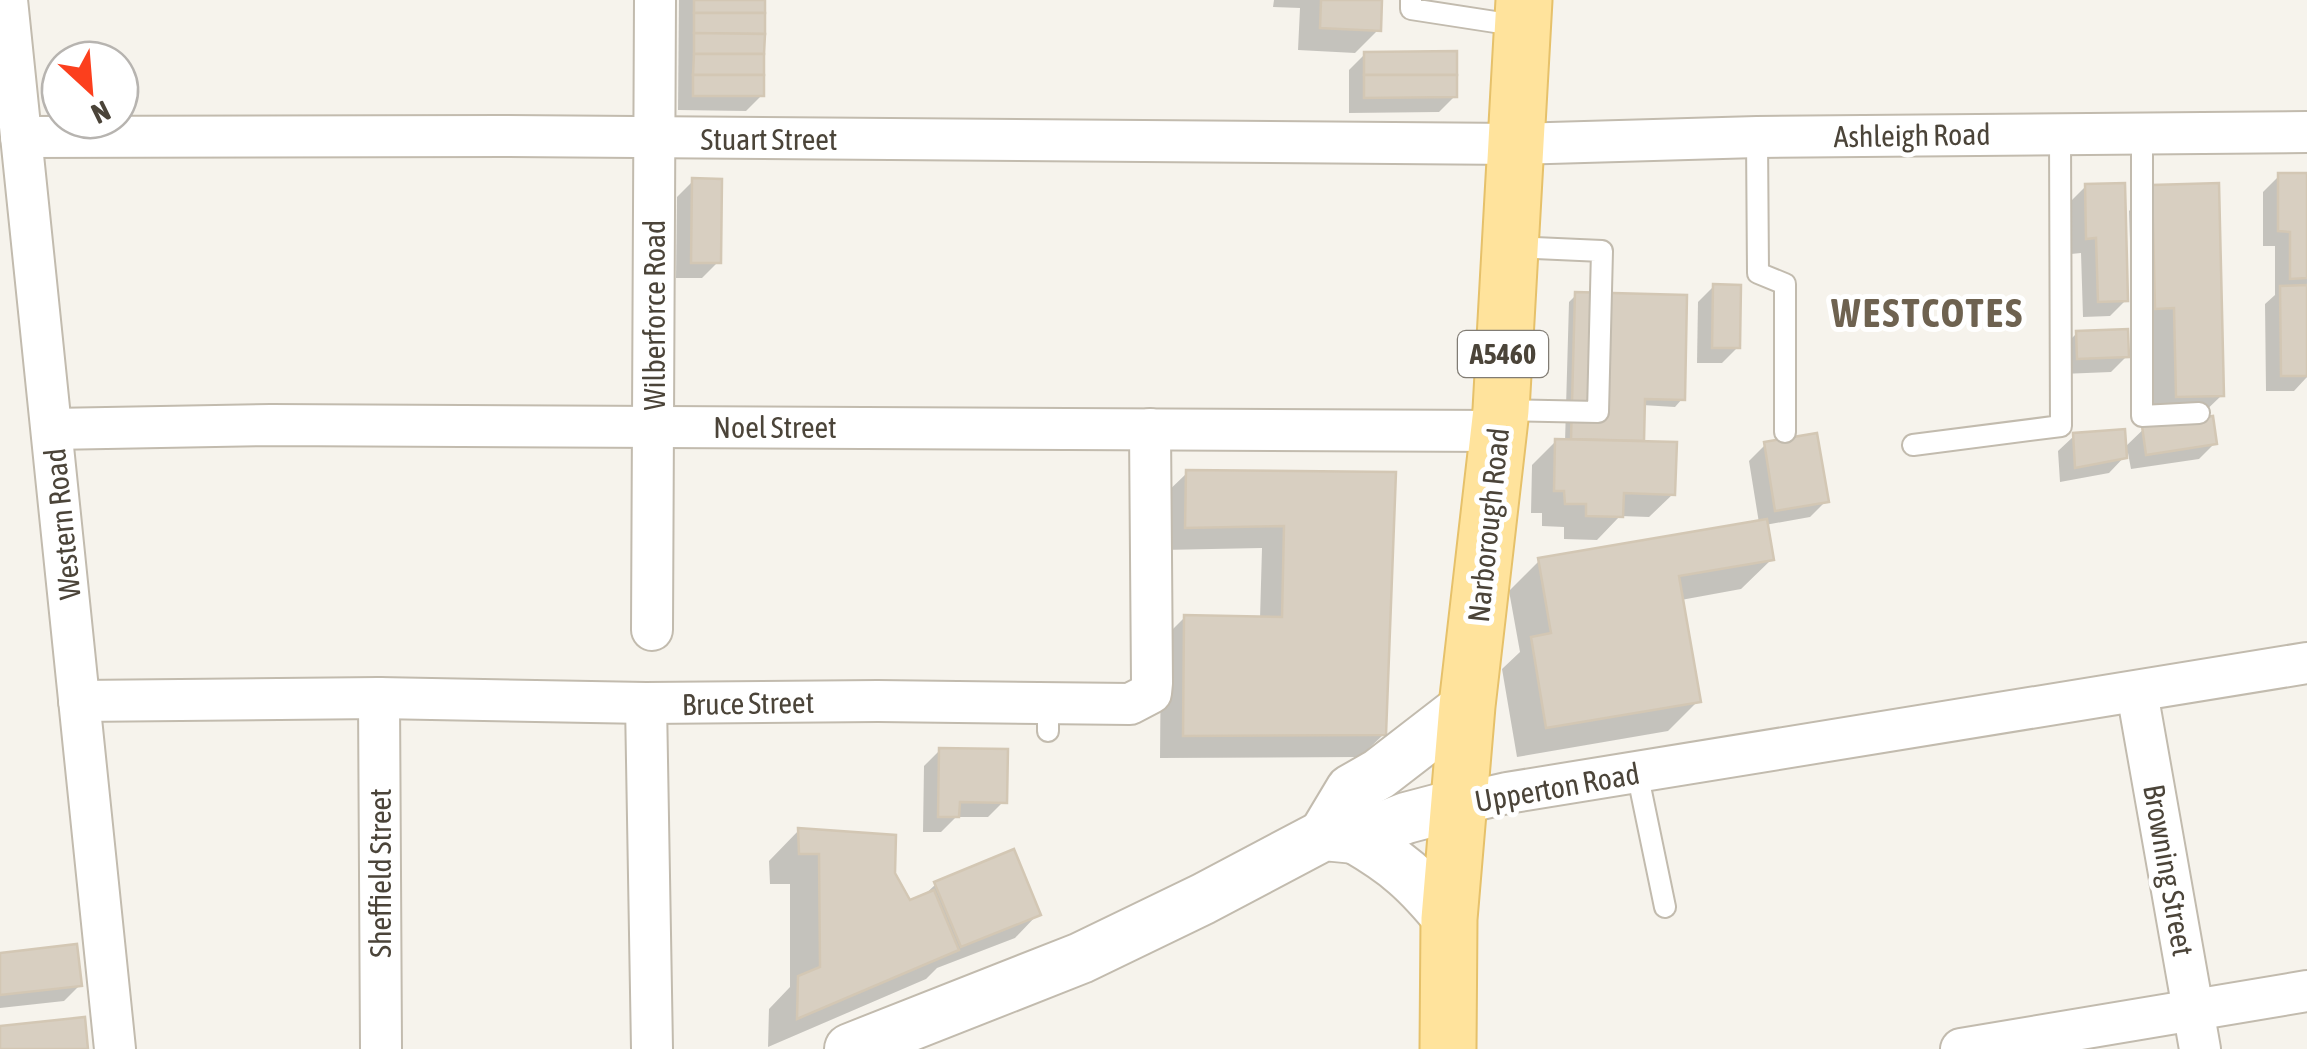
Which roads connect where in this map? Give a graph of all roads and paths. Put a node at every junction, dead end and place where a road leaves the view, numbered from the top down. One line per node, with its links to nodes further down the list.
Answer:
1 (7, 0): 8 (street, Western Road)
2 (655, 0): 10 (street, Wilberforce Road)
3 (1410, 0): 4 (lane)
4 (1523, 13): 11 (main road, Narborough Road / A5460)
5 (2060, 132): 6 (street, Ashleigh Road); 9 (street, Ashleigh Road); 19 (lane)
6 (2142, 132): 7 (street, Ashleigh Road); 13 (lane)
7 (2307, 132)
8 (22, 137): 10 (street, Stuart Street); 16 (street, Western Road)
9 (1757, 137): 11 (street, Ashleigh Road); 18 (lane)
10 (654, 138): 11 (street, Stuart Street); 15 (street, Wilberforce Road)
11 (1516, 144): 12 (main road, Narborough Road / A5460)
12 (1508, 247): 14 (main road, Narborough Road / A5460); 14 (lane)
13 (2199, 412)
14 (1500, 421): 17 (street, Noel Street); 26 (main road, Narborough Road / A5460)
15 (654, 428): 16 (street, Noel Street); 17 (street, Noel Street); 20 (street, Wilberforce Road)
16 (52, 429): 24 (street, Western Road)
17 (1150, 429): 25 (street, Bruce Street)
18 (1784, 432)
19 (1913, 445)
20 (652, 630)
21 (2307, 663): 22 (street, Upperton Road)
22 (2137, 692): 27 (street, Upperton Road); 33 (street, Browning Street)
23 (378, 698): 24 (street, Bruce Street); 25 (street, Bruce Street); 35 (street, Sheffield Street)
24 (79, 700): 34 (street, Western Road)
25 (646, 704): 36 (street)
26 (1467, 706): 28 (main road, Narborough Road / A5460); 29 (street)
27 (1637, 772): 28 (street, Upperton Road); 30 (lane)
28 (1458, 804): 29 (street, Upperton Road); 31 (main road, Narborough Road / A5460)
29 (1340, 836): 31 (street); 37 (street, Upperton Road)
30 (1664, 907)
31 (1448, 919): 38 (main road, Narborough Road / A5460)
32 (2307, 991): 33 (street)
33 (2193, 1010): 39 (street); 40 (street, Browning Street)
34 (114, 1049)
35 (381, 1049)
36 (652, 1049)
37 (850, 1049)
38 (1448, 1049)
39 (1961, 1049)
40 (2200, 1049)

